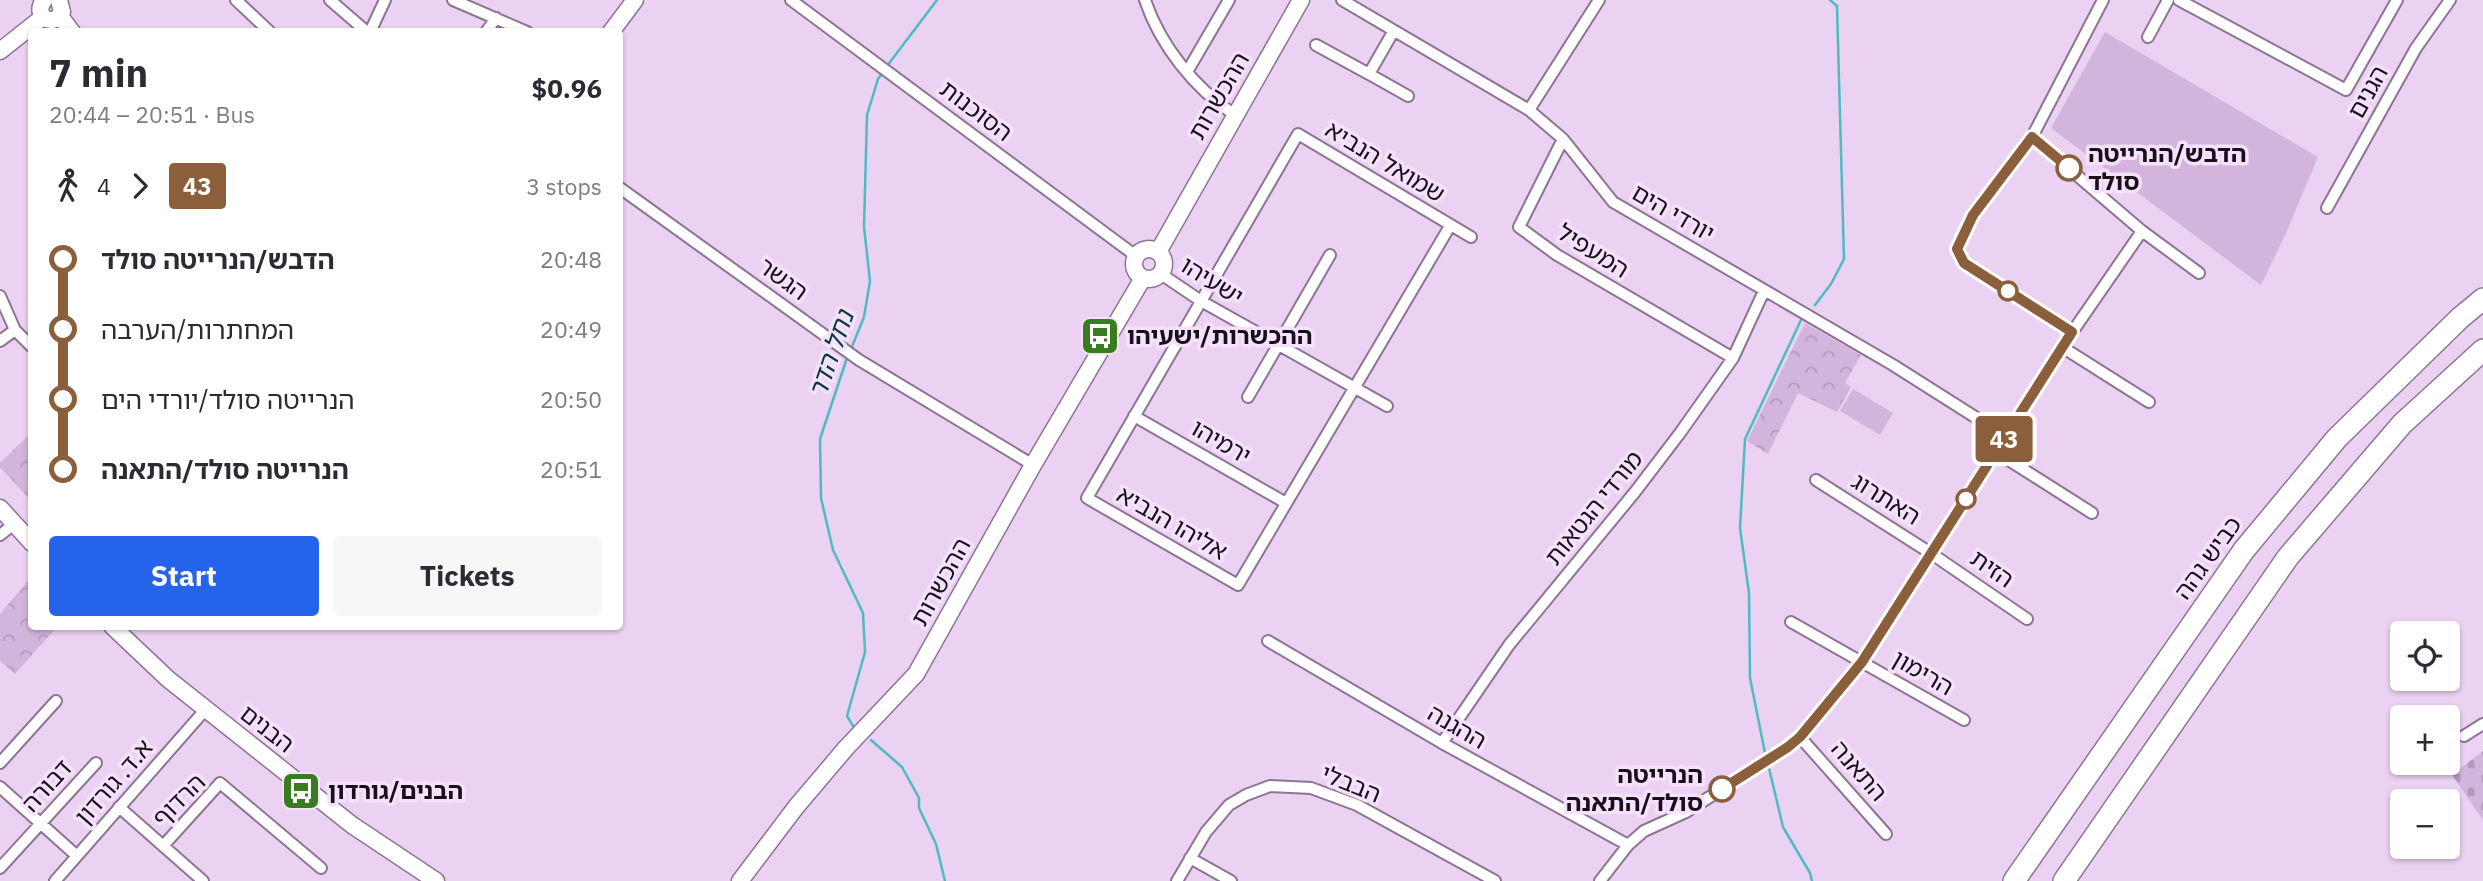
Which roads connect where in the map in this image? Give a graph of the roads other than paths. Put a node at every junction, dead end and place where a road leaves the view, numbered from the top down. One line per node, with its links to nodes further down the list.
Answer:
1 (44, 0): 19 (street)
2 (236, 0): 23 (street)
3 (385, 0): 25 (street)
4 (453, 0): 20 (street)
5 (635, 0): 28 (street)
6 (791, 0): 49 (street, הסוכנות)
7 (1145, 0): 34 (street)
8 (1229, 0): 34 (street)
9 (1301, 0): 38 (street, ההכשרות)
10 (1342, 0): 30 (street, יורדי הים)
11 (1599, 0): 37 (street)
12 (2103, 0): 40 (street)
13 (2168, 0): 31 (street)
14 (2179, 0): 15 (street)
15 (2397, 0)
16 (2450, 0): 43 (street, הגנים)
17 (333, 3): 24 (street)
18 (60, 4): 19 (street); 22 (street)
19 (43, 18): 21 (street)
20 (496, 18): 26 (street); 27 (street)
21 (30, 28)
22 (70, 28)
23 (266, 28)
24 (364, 28)
25 (371, 28)
26 (489, 28)
27 (518, 28)
28 (614, 28)
29 (28, 30): 33 (street)
30 (1393, 32): 35 (street); 37 (street, יורדי הים)
31 (2148, 37)
32 (1316, 45): 35 (street)
33 (0, 51)
34 (1187, 72): 38 (street)
35 (1369, 74): 36 (street)
36 (1408, 96)
37 (1529, 110): 41 (street, יורדי הים)
38 (1234, 115): 47 (street, ההכשרות)
39 (1298, 134): 44 (street, שמואל הנביא); 56 (street, אליהו הנביא)
40 (2032, 137): 45 (street); 58 (street)
41 (1563, 139): 53 (street, יורדי הים); 64 (street, המעפיל)
42 (623, 190): 72 (street, הגשר)
43 (2327, 208)
44 (1450, 226): 46 (street, שמואל הנביא); 65 (street, אליהו הנביא)
45 (2142, 231): 50 (street); 58 (street)
46 (1471, 237)
47 (1158, 252): 49 (street); 51 (street)
48 (1330, 255): 61 (street)
49 (1136, 256): 52 (street)
50 (2199, 273)
51 (1161, 274): 52 (street); 56 (street, ישעיהו)
52 (1143, 278): 72 (street, ההכשרות)
53 (1764, 291): 64 (street, מורדי הגטאות); 70 (street, יורדי הים)
54 (0, 296): 57 (street)
55 (2483, 299): 113 (highway, כביש גהה)
56 (1201, 301): 61 (street, ישעיהו); 69 (street, אליהו הנביא)
57 (15, 330): 59 (street); 60 (street)
58 (2072, 332): 62 (street)
59 (0, 341)
60 (28, 342)
61 (1279, 345): 65 (street, ישעיהו); 66 (street)
62 (2062, 347): 67 (street); 70 (street)
63 (2483, 350): 114 (highway)
64 (1733, 358): 92 (street, מורדי הגטאות)
65 (1354, 387): 68 (street, ישעיהו); 74 (street, אליהו הנביא)
66 (1248, 397)
67 (2149, 402)
68 (1387, 407)
69 (1134, 416): 74 (street, ירמיהו); 74 (street, אליהו הנביא)
70 (2005, 436): 71 (street)
71 (1996, 452): 76 (street); 80 (street)
72 (1033, 465): 108 (street, ההכשרות)
73 (1816, 480): 80 (street, האתרוג)
74 (1286, 503)
75 (0, 508): 77 (street)
76 (2092, 513)
77 (14, 524): 78 (street); 79 (street)
78 (0, 535)
79 (28, 539)
80 (1932, 554): 81 (street, הזית); 85 (street)
81 (2027, 619)
82 (1791, 622): 85 (street, הרימון)
83 (116, 630): 87 (street, הבנים)
84 (1268, 641): 92 (street, ההגנה)
85 (1862, 662): 88 (street, הרימון); 91 (street)
86 (56, 701): 93 (street)
87 (205, 710): 96 (street, א.ד. גורדון); 107 (street, הבנים)
88 (1964, 720)
89 (2483, 724): 90 (street)
90 (2464, 736)
91 (1800, 737): 98 (street, התאנה); 99 (street)
92 (1442, 743): 99 (street, ההגנה)
93 (0, 763)
94 (96, 763): 97 (street, דבורה)
95 (0, 787): 97 (street)
96 (119, 807): 100 (street); 101 (street, א.ד. גורדון)
97 (40, 824): 101 (street); 104 (street, דבורה)
98 (1886, 834)
99 (1628, 845): 112 (street)
100 (163, 846): 103 (street, הרדוף); 106 (street)
101 (77, 856): 105 (street, א.ד. גורדון)
102 (1190, 858): 109 (street, הבבלי); 110 (street); 111 (street, הבבלי)
103 (321, 868)
104 (0, 869)
105 (55, 881)
106 (203, 881)
107 (436, 881)
108 (740, 881)
109 (1177, 881)
110 (1231, 881)
111 (1495, 881)
112 (1600, 881)
113 (2014, 881)
114 (2064, 881)

